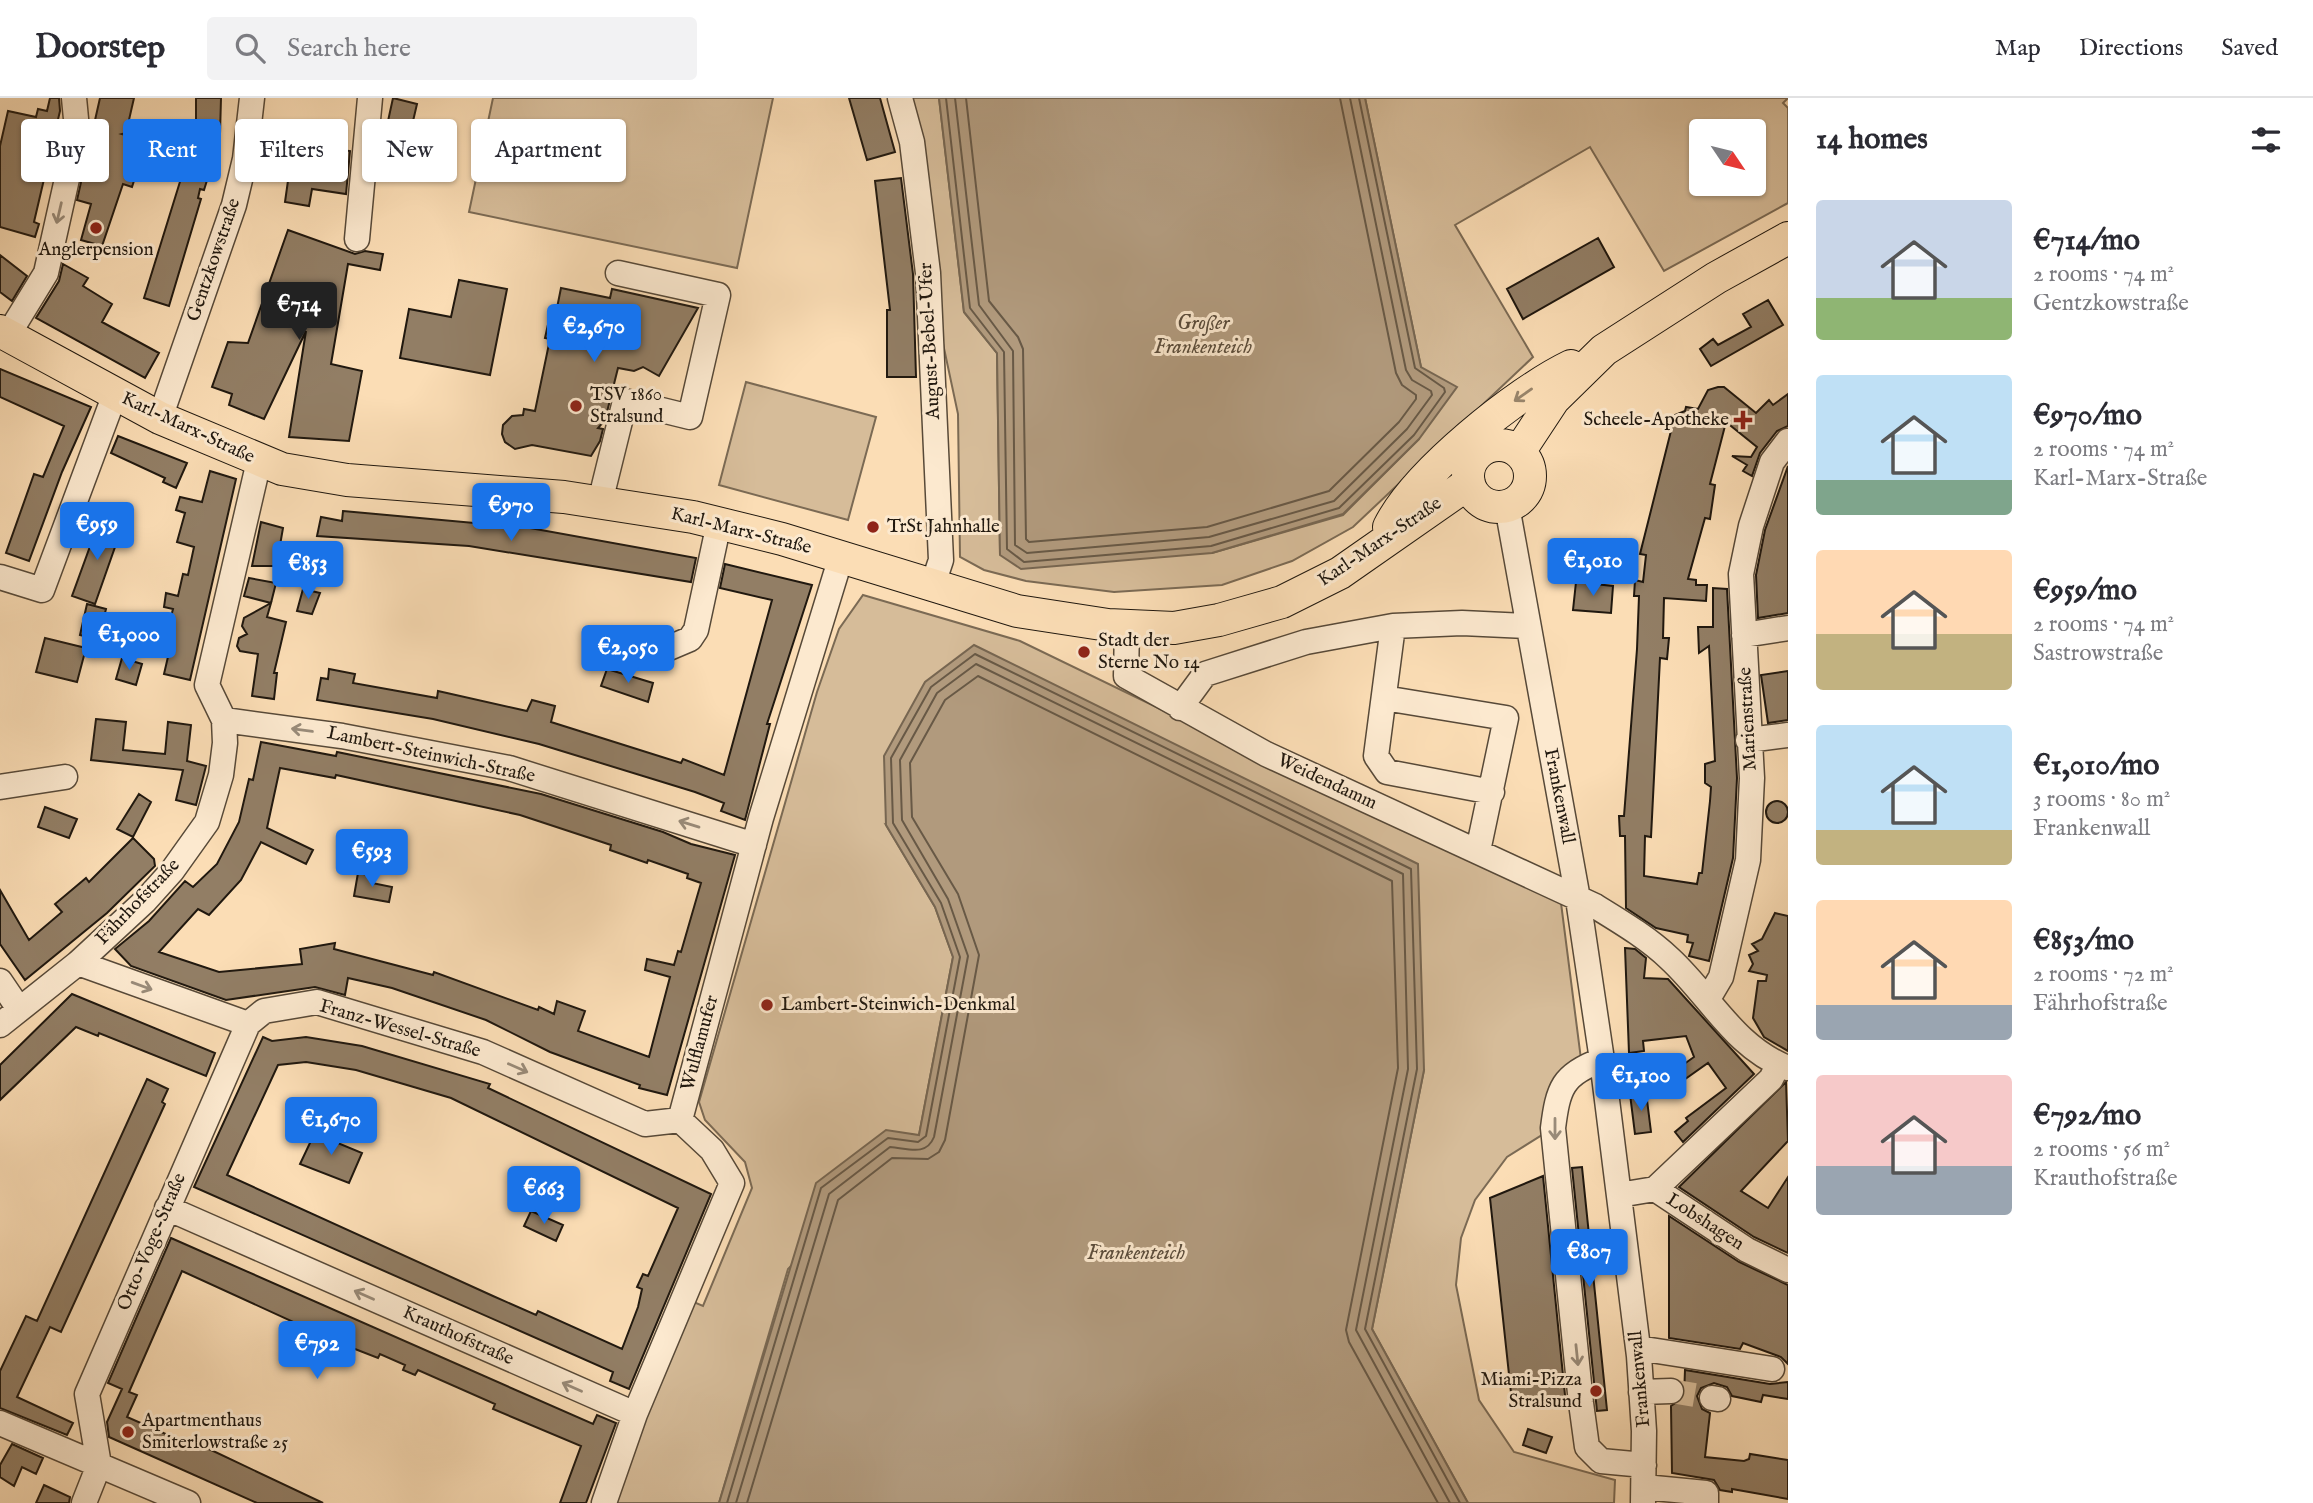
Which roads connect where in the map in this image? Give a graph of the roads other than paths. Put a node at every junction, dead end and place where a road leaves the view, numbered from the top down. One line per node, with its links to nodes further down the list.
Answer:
1 (74, 98): 8 (street, one-way to 8)
2 (252, 98): 11 (street, Gentzkowstraße)
3 (370, 98): 6 (street)
4 (900, 98): 22 (street, August-Bebel-Ufer)
5 (1788, 238): 9 (main road)
6 (357, 239)
7 (618, 273): 16 (street)
8 (4, 333): 10 (main road, Karl-Marx-Straße)
9 (1604, 350): 13 (main road); 19 (main road, one-way to 19)
10 (116, 394): 11 (main road, Karl-Marx-Straße); 21 (street)
11 (160, 418): 14 (main road, Karl-Marx-Straße)
12 (1788, 441): 27 (street, Marienstraße)
13 (1519, 452): 15 (main road); 17 (main road)
14 (259, 461): 16 (main road, Karl-Marx-Straße); 31 (street, Fährhofstraße)
15 (1469, 483): 17 (main road); 19 (main road, Karl-Marx-Straße)
16 (600, 502): 18 (main road, Karl-Marx-Straße)
17 (1507, 506): 24 (street, Frankenwall)
18 (719, 523): 20 (main road, Karl-Marx-Straße); 28 (street)
19 (1379, 547): 25 (main road, Karl-Marx-Straße)
20 (841, 557): 22 (main road, Karl-Marx-Straße); 37 (street, Wulflamufer)
21 (0, 577)
22 (933, 584): 25 (main road, Karl-Marx-Straße)
23 (1393, 626): 24 (street); 29 (street); 30 (street)
24 (1527, 626): 39 (street, Frankenwall)
25 (1127, 627): 30 (street, Weidendamm)
26 (1788, 628): 27 (street)
27 (1744, 635): 33 (street, Marienstraße)
28 (650, 656)
29 (1384, 698): 36 (street); 36 (street)
30 (1180, 708): 38 (street, Weidendamm)
31 (224, 720): 37 (street, Lambert-Steinwich-Straße, one-way to 31); 40 (street, Fährhofstraße)
32 (1788, 735): 33 (street)
33 (1748, 740): 42 (street, Marienstraße)
34 (65, 777): 35 (street)
35 (0, 787)
36 (1492, 792): 38 (street)
37 (754, 845): 48 (street, Wulflamufer)
38 (1478, 851): 39 (street, Weidendamm)
39 (1578, 899): 42 (street, Weidendamm); 46 (street, Frankenwall)
40 (78, 963): 43 (street, Fährhofstraße); 44 (street, one-way to 44)
41 (0, 981): 43 (street)
42 (1707, 999): 47 (street, Weidendamm)
43 (19, 1009): 45 (street, Fährhofstraße)
44 (248, 1024): 48 (street, Franz-Wessel-Straße, one-way to 48); 51 (street, Otto-Voge-Straße)
45 (0, 1025)
46 (1602, 1060): 50 (street, Frankenwall); 60 (street, one-way to 60)
47 (1783, 1066): 49 (street)
48 (680, 1120): 57 (street)
49 (1655, 1189): 50 (street, Lobshagen); 52 (street, Lobshagen)
50 (1619, 1195): 53 (street, Frankenwall)
51 (167, 1208): 57 (street, Krauthofstraße, one-way to 51); 59 (street, Otto-Voge-Straße)
52 (1788, 1270)
53 (1638, 1348): 54 (street); 56 (street, Frankenwall)
54 (1772, 1369)
55 (1671, 1391): 56 (street)
56 (1641, 1392): 60 (street, Frankenwall)
57 (635, 1414): 63 (street)
58 (0, 1423): 59 (street)
59 (99, 1465): 61 (street); 62 (street)
60 (1643, 1485): 64 (street)
61 (84, 1503)
62 (188, 1503)
63 (604, 1503)
64 (1706, 1503)

